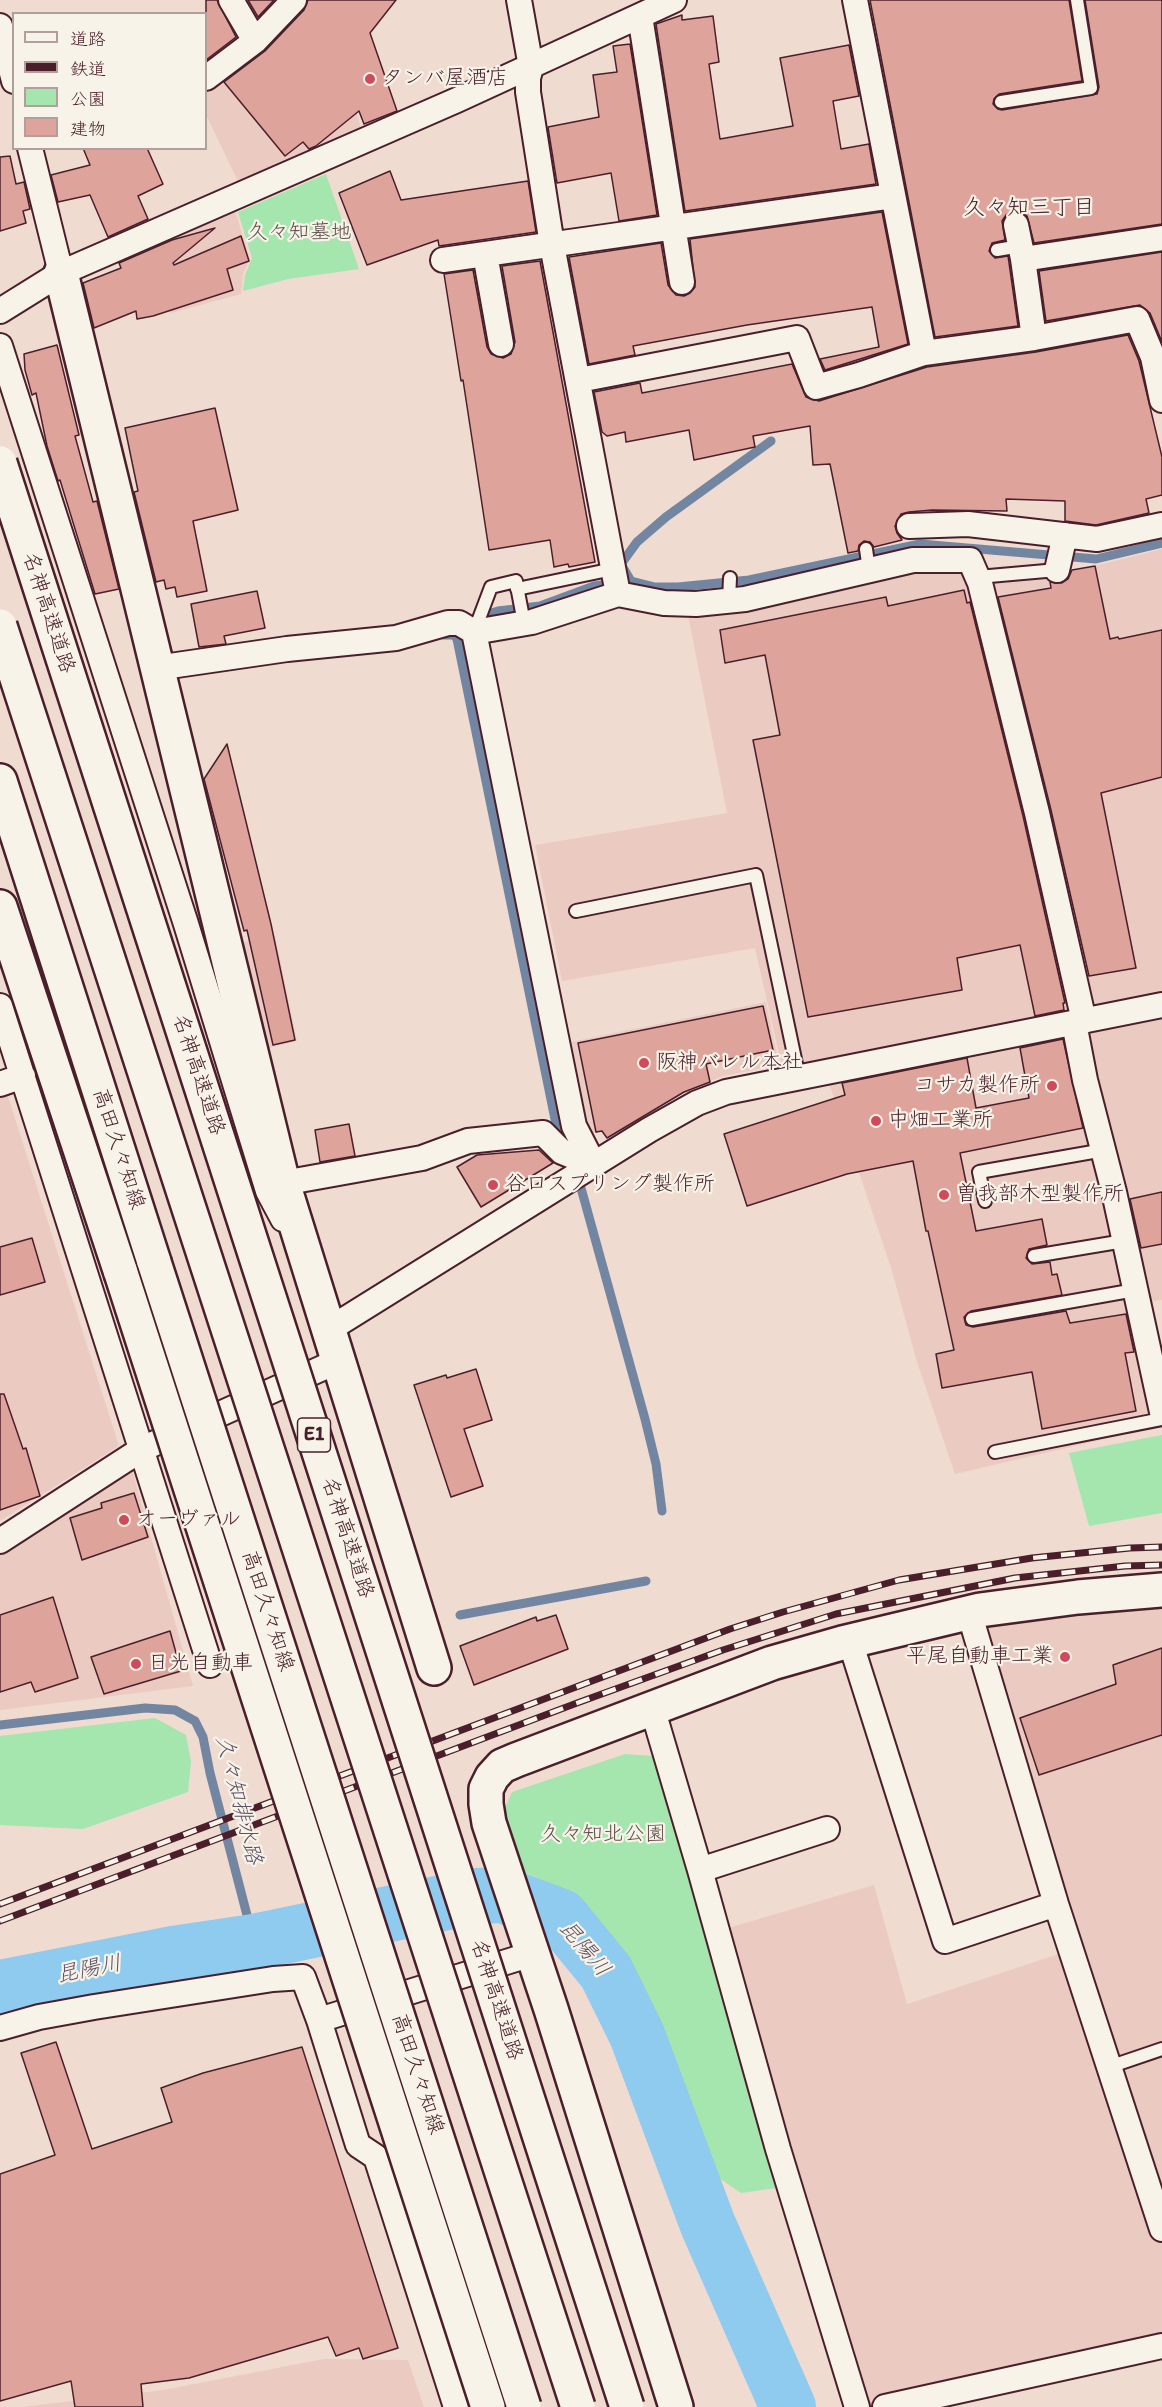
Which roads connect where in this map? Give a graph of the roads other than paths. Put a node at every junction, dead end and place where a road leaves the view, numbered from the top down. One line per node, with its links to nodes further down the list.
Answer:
1 (231, 0): 9 (street)
2 (294, 0): 9 (street)
3 (519, 0): 11 (street)
4 (674, 0): 7 (street)
5 (855, 0): 15 (street)
6 (1077, 0): 13 (lane)
7 (640, 16): 11 (street); 16 (street)
8 (0, 26): 10 (street)
9 (255, 41): 12 (street)
10 (10, 53)
11 (531, 67): 18 (street); 21 (street)
12 (207, 77)
13 (1001, 102)
14 (30, 150): 21 (street)
15 (894, 196): 16 (street); 27 (street)
16 (675, 228): 18 (street); 22 (street)
17 (1162, 238): 24 (street)
18 (552, 245): 19 (street); 28 (street)
19 (485, 254): 20 (street); 25 (street)
20 (443, 260)
21 (61, 273): 23 (street); 42 (main road)
22 (682, 282)
23 (0, 311)
24 (1034, 338): 27 (street); 29 (street)
25 (501, 344)
26 (0, 346): 58 (street)
27 (924, 352): 28 (street)
28 (579, 380): 37 (street)
29 (1162, 400)
30 (0, 463): 88 (main road, 名神高速道路 / E1, bridge)
31 (968, 524): 33 (street); 34 (street); 35 (street)
32 (1162, 525): 34 (street)
33 (909, 526)
34 (1065, 534): 36 (street)
35 (971, 568): 36 (lane); 37 (street); 48 (street)
36 (1057, 570)
37 (616, 580): 38 (lane); 39 (street)
38 (518, 594): 39 (lane); 41 (lane)
39 (524, 623): 41 (street)
40 (0, 626): 87 (main road, E1, bridge)
41 (474, 632): 42 (street); 53 (street)
42 (156, 668): 54 (main road)
43 (0, 781): 86 (main road, 高田久々知線, bridge)
44 (0, 907): 85 (main road, 高田久々知線, bridge)
45 (576, 911): 50 (lane)
46 (1162, 1005): 48 (street)
47 (0, 1006): 49 (street)
48 (1079, 1022): 50 (street); 52 (street)
49 (23, 1076): 51 (street); 65 (street)
50 (799, 1078): 53 (street)
51 (0, 1084)
52 (1104, 1150): 55 (lane); 56 (street)
53 (594, 1165): 54 (street); 61 (street)
54 (284, 1183): 58 (main road)
55 (984, 1201)
56 (1125, 1240): 57 (lane); 59 (street)
57 (1034, 1256)
58 (313, 1276): 61 (main road)
59 (1136, 1290): 60 (lane); 63 (street)
60 (972, 1319)
61 (328, 1330): 62 (main road)
62 (338, 1361): 65 (street); 72 (main road)
63 (1162, 1412)
64 (1162, 1419): 66 (lane)
65 (142, 1449): 67 (street); 71 (street)
66 (995, 1452)
67 (0, 1541)
68 (1162, 1590): 69 (main road)
69 (969, 1612): 70 (main road); 76 (street)
70 (850, 1641): 73 (main road); 76 (street)
71 (210, 1665)
72 (434, 1668)
73 (657, 1706): 75 (street); 77 (main road)
74 (827, 1830): 75 (street)
75 (700, 1870): 90 (street)
76 (1056, 1904): 81 (street)
77 (528, 1942): 78 (street); 89 (main road)
78 (319, 2020): 79 (street); 84 (street)
79 (0, 2028)
80 (1162, 2049): 81 (lane)
81 (1109, 2067): 82 (street)
82 (1162, 2229)
83 (1162, 2346): 91 (street)
84 (456, 2407)
85 (488, 2407)
86 (524, 2407)
87 (578, 2407)
88 (627, 2407)
89 (676, 2407)
90 (857, 2407)
91 (885, 2407)

